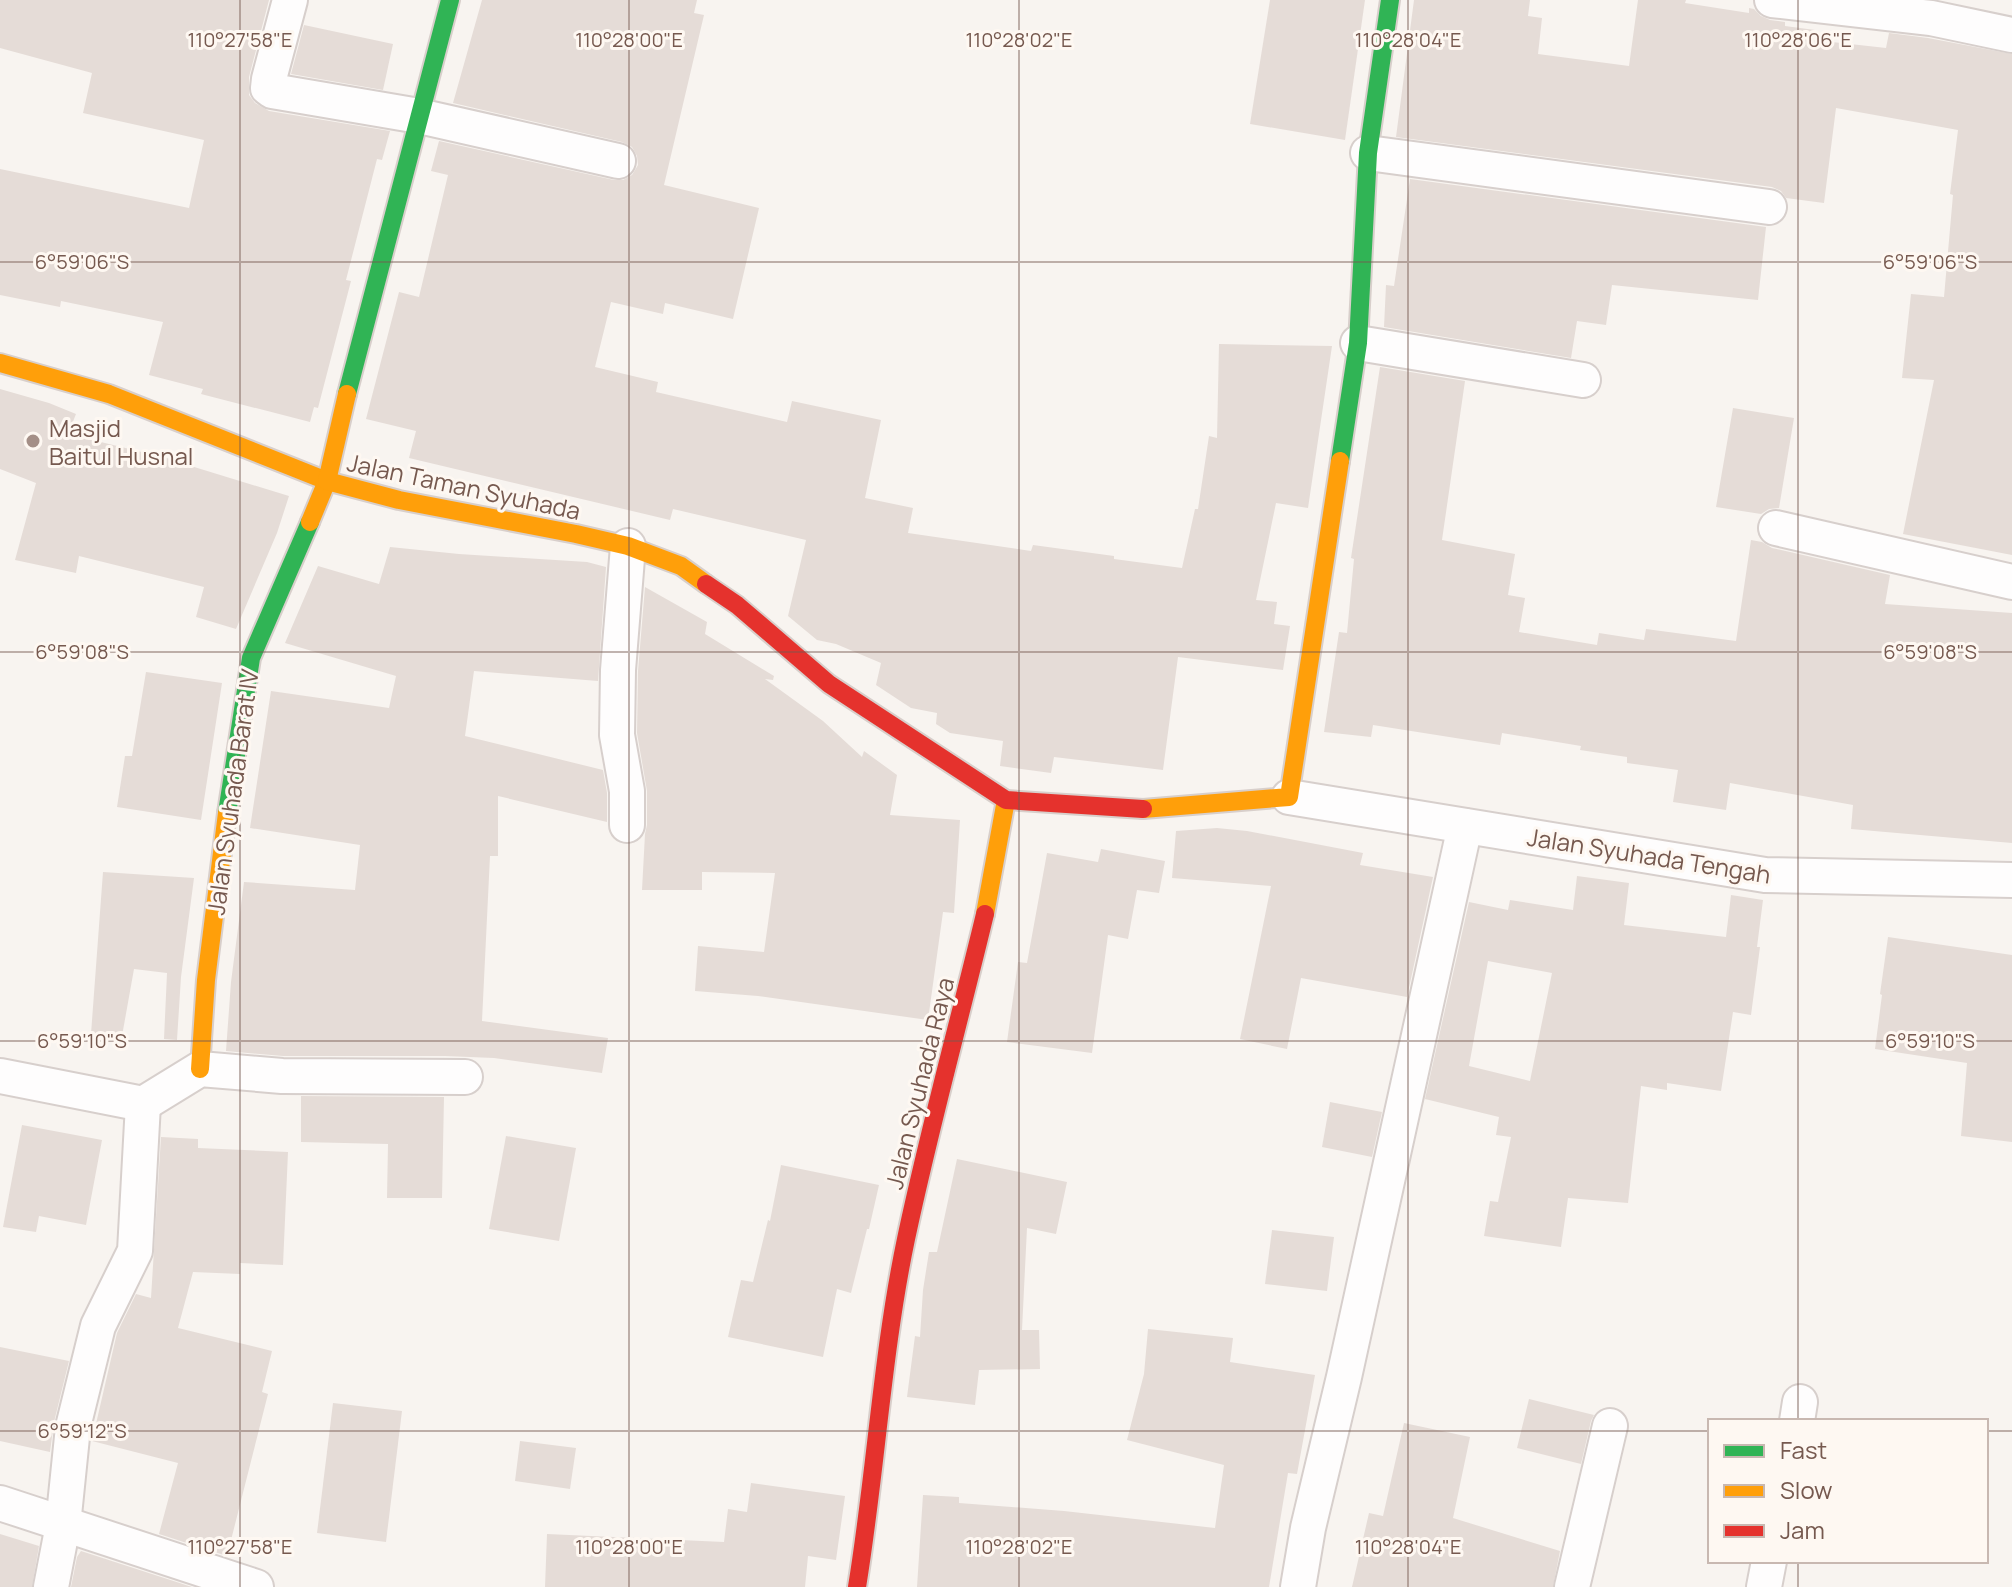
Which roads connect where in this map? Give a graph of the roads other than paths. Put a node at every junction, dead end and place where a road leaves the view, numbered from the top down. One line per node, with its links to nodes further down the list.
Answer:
1 (290, 0): 7 (street)
2 (450, 0): 7 (street, Jalan Taman Syuhada)
3 (1390, 0): 8 (street)
4 (1772, 0): 5 (street)
5 (1912, 7): 6 (street)
6 (2012, 35)
7 (419, 116): 9 (street); 14 (street, Jalan Taman Syuhada)
8 (1368, 153): 10 (street); 11 (street)
9 (618, 161)
10 (1769, 207)
11 (1358, 343): 13 (street); 18 (street)
12 (0, 363): 14 (street)
13 (1583, 380)
14 (327, 481): 16 (street, Jalan Taman Syuhada); 23 (street, Jalan Syuhada Barat IV)
15 (1776, 528): 17 (street)
16 (628, 546): 19 (street, Jalan Taman Syuhada); 20 (street)
17 (2012, 582)
18 (1289, 797): 19 (street); 21 (street, Jalan Syuhada Tengah)
19 (1006, 800): 33 (street, Jalan Syuhada Raya)
20 (627, 825)
21 (1465, 826): 22 (street, Jalan Syuhada Tengah); 34 (street)
22 (2012, 880)
23 (200, 1069): 25 (street); 26 (street)
24 (0, 1076): 26 (street)
25 (465, 1077)
26 (143, 1104): 29 (street)
27 (1610, 1426): 35 (street)
28 (0, 1503): 29 (street)
29 (63, 1525): 31 (street); 32 (street)
30 (1769, 1563): 36 (street)
31 (51, 1587)
32 (256, 1587)
33 (857, 1587)
34 (1298, 1587)
35 (1572, 1587)
36 (1764, 1587)

